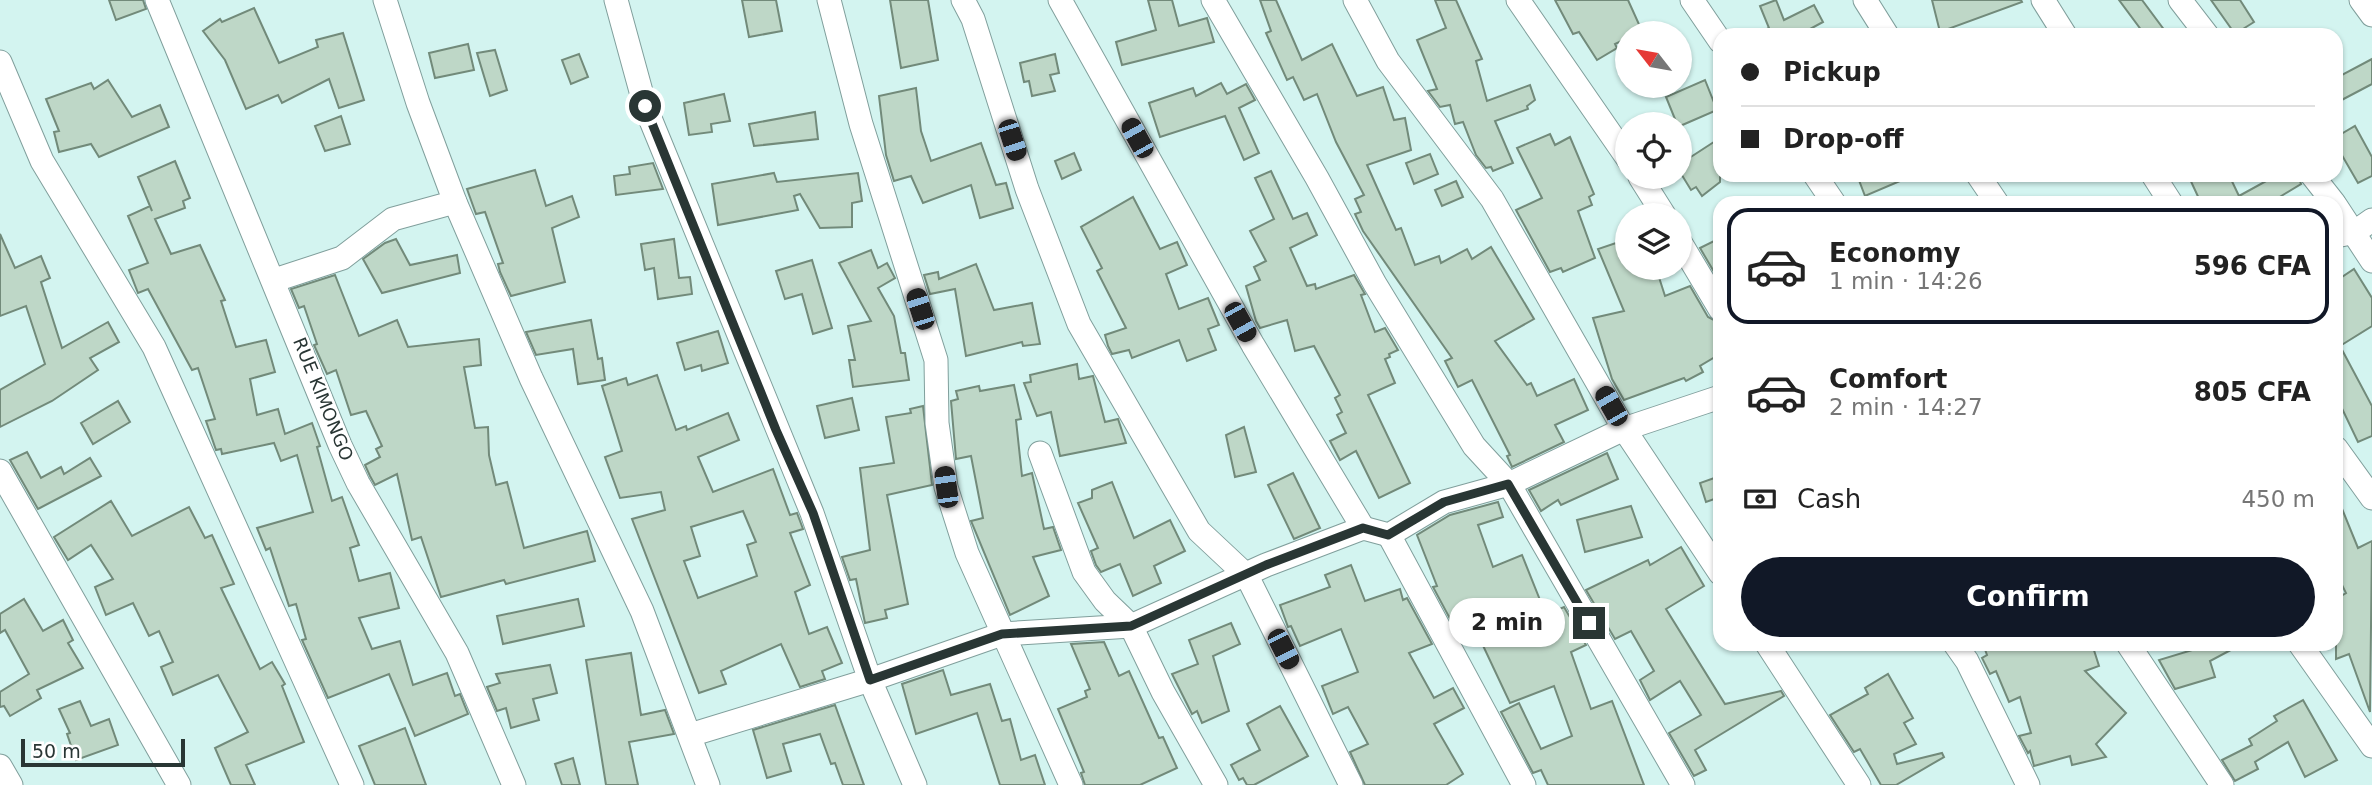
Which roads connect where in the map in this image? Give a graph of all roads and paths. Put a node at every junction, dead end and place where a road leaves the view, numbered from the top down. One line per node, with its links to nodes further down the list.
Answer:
1 (157, 0): 29 (street, RUE KIMONGO)
2 (385, 0): 24 (street)
3 (616, 0): 48 (street)
4 (829, 0): 43 (street)
5 (963, 0): 41 (street)
6 (1060, 0): 38 (street)
7 (1213, 0): 36 (street)
8 (1355, 0): 32 (street)
9 (1518, 0): 21 (street)
10 (1692, 0): 19 (street)
11 (1865, 0): 16 (street)
12 (2043, 0): 17 (street)
13 (2180, 0): 18 (street)
14 (2361, 0): 15 (street)
15 (2372, 15)
16 (1883, 28)
17 (2061, 28)
18 (2202, 28)
19 (1713, 31)
20 (0, 62): 54 (street)
21 (1615, 140)
22 (2317, 182): 23 (street)
23 (2328, 196)
24 (455, 202): 29 (street); 49 (street)
25 (2343, 215): 26 (street)
26 (2355, 229): 27 (street)
27 (2372, 261)
28 (1692, 262): 30 (street)
29 (275, 280): 55 (street, RUE KIMONGO)
30 (1713, 297)
31 (1713, 399): 32 (street)
32 (1624, 429): 36 (street); 40 (street)
33 (1040, 453): 42 (street)
34 (2343, 458): 37 (street)
35 (0, 471): 53 (street)
36 (1508, 484): 39 (street); 62 (street)
37 (2372, 498)
38 (1363, 528): 39 (street); 41 (street)
39 (1388, 535): 61 (street)
40 (1713, 562)
41 (1247, 576): 42 (street); 60 (street)
42 (1131, 626): 43 (street); 59 (street)
43 (1002, 634): 48 (street); 58 (street)
44 (1772, 651): 63 (street)
45 (1960, 651): 64 (street)
46 (2133, 651): 65 (street)
47 (2305, 651): 50 (street)
48 (870, 680): 49 (street); 57 (street)
49 (690, 735): 56 (street)
50 (2372, 746)
51 (0, 766): 52 (street)
52 (11, 785)
53 (179, 785)
54 (352, 785)
55 (514, 785)
56 (708, 785)
57 (915, 785)
58 (1071, 785)
59 (1216, 785)
60 (1351, 785)
61 (1524, 785)
62 (1683, 785)
63 (1859, 785)
64 (2028, 785)
65 (2222, 785)

